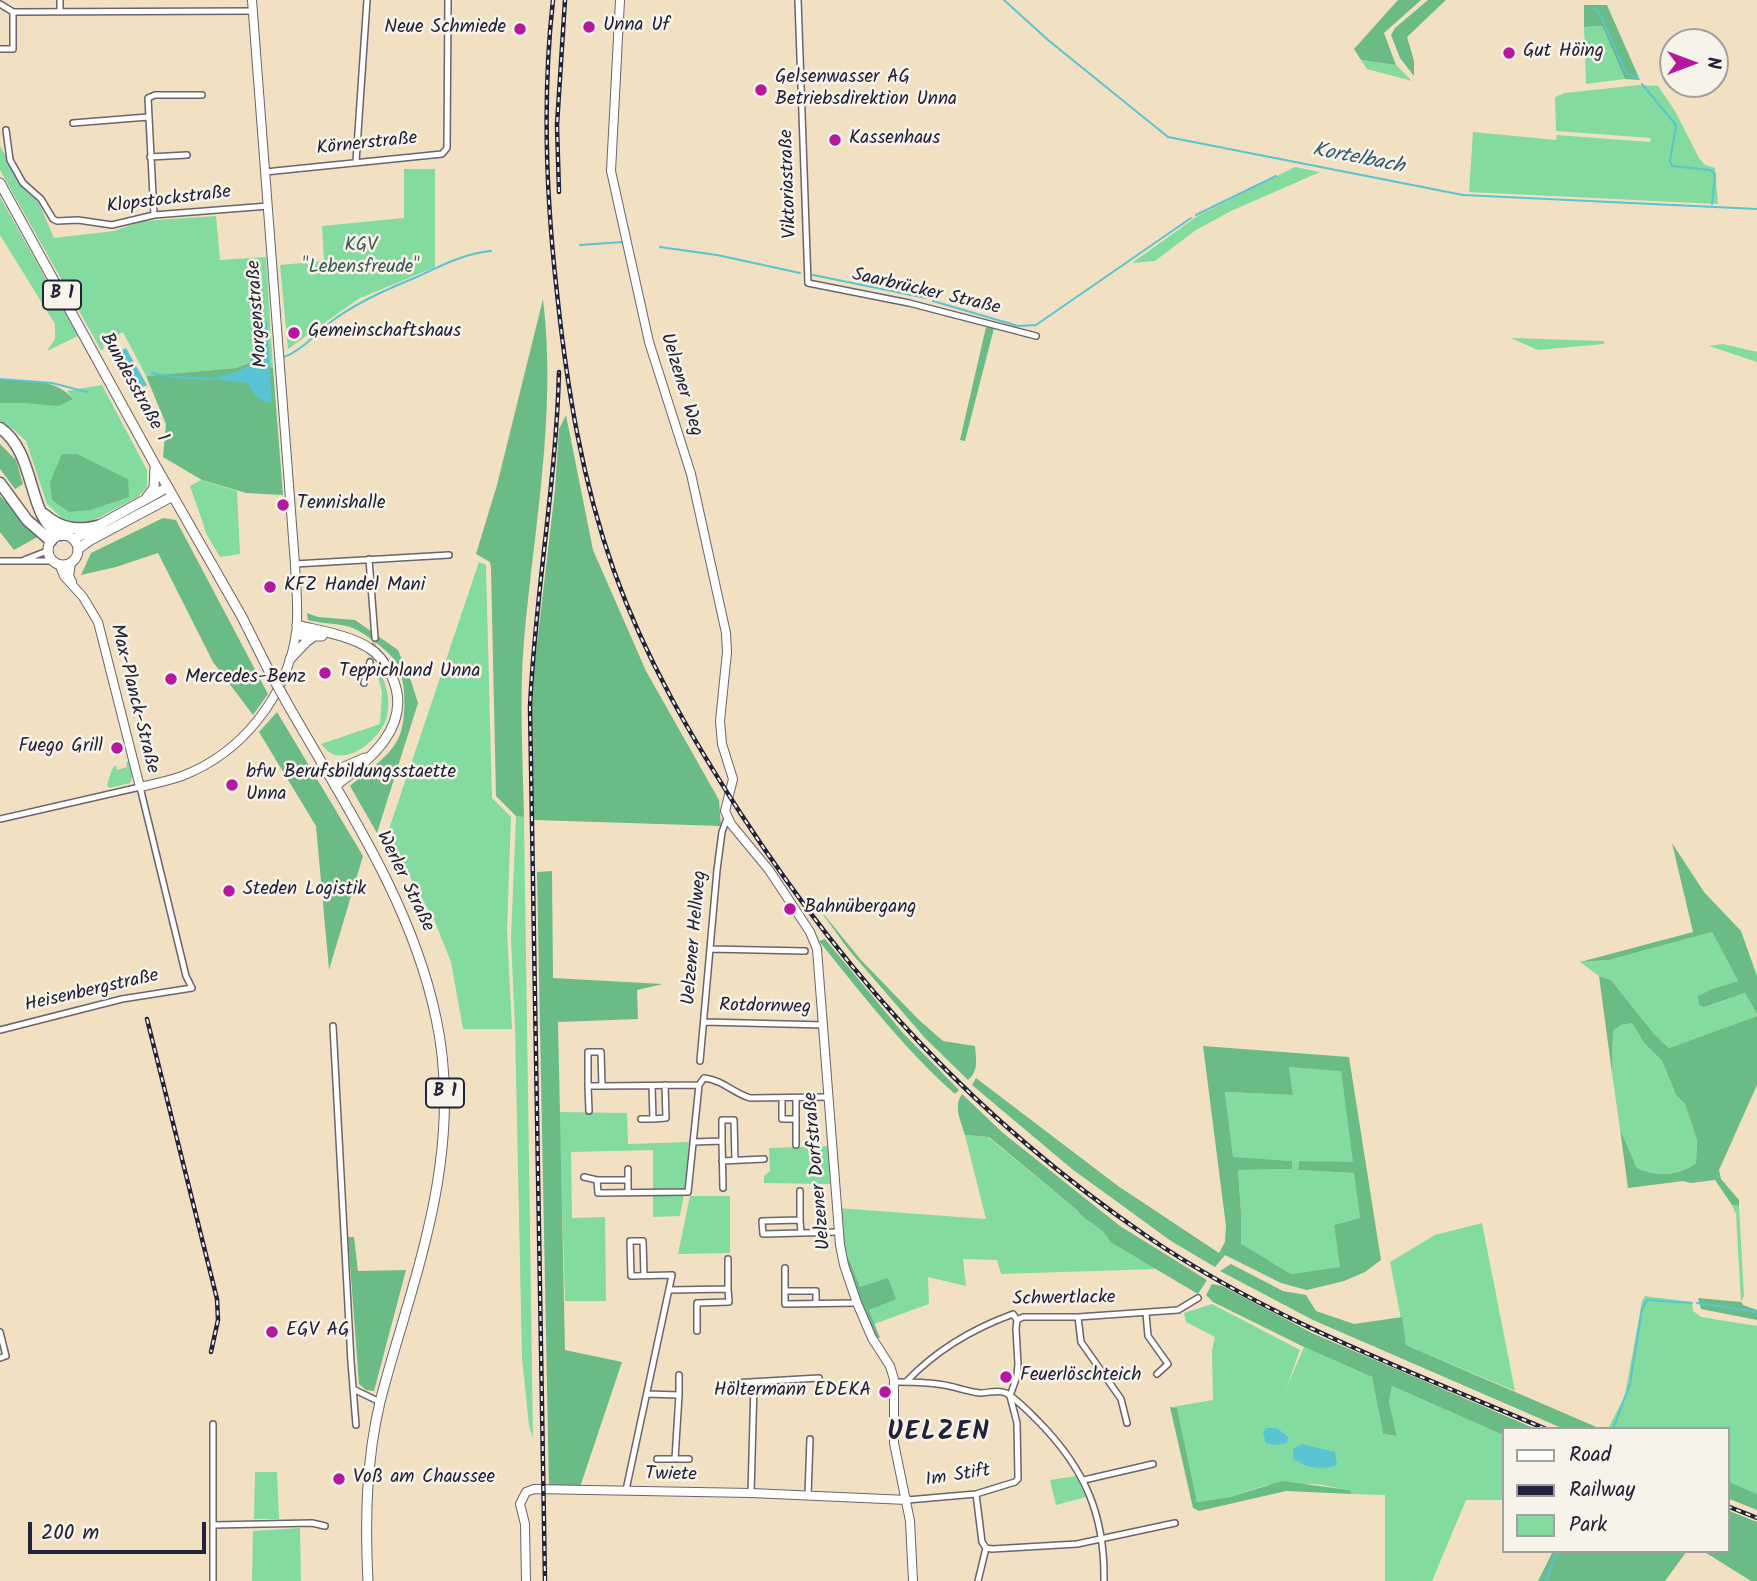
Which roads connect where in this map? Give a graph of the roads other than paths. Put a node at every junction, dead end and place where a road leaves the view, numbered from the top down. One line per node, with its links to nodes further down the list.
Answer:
1 (60, 0): 10 (street)
2 (252, 0): 8 (street, Morgenstraße)
3 (367, 0): 18 (street)
4 (449, 0): 18 (street, Körnerstraße)
5 (620, 0): 54 (street, Uelzener Weg)
6 (798, 0): 23 (street, Viktoriastraße)
7 (0, 4): 9 (street)
8 (253, 11): 10 (street); 19 (street, Morgenstraße)
9 (13, 12): 10 (street); 11 (street)
10 (60, 12)
11 (0, 49)
12 (202, 95): 13 (street)
13 (148, 117): 14 (street); 17 (street)
14 (73, 122)
15 (6, 130): 22 (street, Klopstockstraße)
16 (187, 155): 17 (street)
17 (150, 157): 22 (street)
18 (356, 162): 19 (street, Körnerstraße)
19 (265, 172): 21 (street, Morgenstraße)
20 (0, 183): 26 (main road, Bundesstraße 1 / B 1)
21 (268, 206): 22 (street, Klopstockstraße); 41 (street, Morgenstraße)
22 (154, 215)
23 (808, 283): 24 (street, Saarbrücker Straße)
24 (1036, 336)
25 (0, 428): 30 (highway)
26 (154, 463): 28 (main road, Werler Straße / B 1); 29 (main road)
27 (0, 483): 33 (highway)
28 (170, 491): 29 (main road); 34 (main road); 51 (main road, Werler Straße / B 1, bridge)
29 (143, 502): 31 (main road)
30 (40, 510): 31 (highway); 33 (highway)
31 (101, 525): 32 (main road)
32 (74, 540): 33 (main road); 34 (main road)
33 (53, 542): 38 (street); 39 (main road)
34 (78, 549): 40 (main road)
35 (449, 555): 36 (street)
36 (369, 559): 41 (street); 46 (street)
37 (0, 561): 38 (street)
38 (21, 561): 39 (street)
39 (56, 564): 40 (main road); 42 (street, Max-Planck-Straße)
40 (71, 564): 42 (street, Max-Planck-Straße)
41 (295, 564): 43 (street, Morgenstraße)
42 (74, 585): 53 (street, Max-Planck-Straße)
43 (296, 630): 44 (main road); 45 (main road); 47 (street, Max-Planck-Straße)
44 (315, 636): 45 (main road); 47 (main road)
45 (341, 637): 50 (main road)
46 (375, 638)
47 (290, 659): 53 (street, Max-Planck-Straße)
48 (370, 662): 49 (street)
49 (364, 683)
50 (370, 756): 51 (main road); 52 (main road)
51 (328, 774): 52 (main road, Werler Straße / B 1)
52 (335, 786): 120 (main road, Werler Straße / B 1)
53 (140, 787): 55 (street); 58 (street, Max-Planck-Straße)
54 (727, 818): 56 (street, Uelzener Hellweg); 60 (street, Uelzener Dorfstraße)
55 (0, 819)
56 (710, 949): 57 (street); 59 (street, Uelzener Hellweg)
57 (805, 951)
58 (192, 988): 62 (street, Heisenbergstraße)
59 (705, 1022): 60 (street, Rotdornweg); 63 (street, Uelzener Hellweg)
60 (824, 1025): 69 (street, Uelzener Dorfstraße)
61 (333, 1026): 116 (street)
62 (0, 1030)
63 (701, 1061)
64 (665, 1085): 65 (street); 68 (street); 74 (street)
65 (699, 1085): 70 (street); 77 (street)
66 (588, 1086): 67 (street); 67 (street); 72 (street)
67 (601, 1086): 68 (street)
68 (652, 1086): 74 (street)
69 (829, 1097): 71 (street); 90 (street, Uelzener Dorfstraße)
70 (782, 1098): 71 (street); 75 (street)
71 (796, 1098): 75 (street)
72 (589, 1111)
73 (641, 1119): 74 (street)
74 (653, 1119)
75 (796, 1119): 78 (street)
76 (722, 1141): 77 (street); 80 (street); 81 (street)
77 (692, 1142): 88 (street)
78 (796, 1145)
79 (764, 1159): 80 (street)
80 (735, 1160): 81 (street)
81 (722, 1161): 86 (street)
82 (628, 1168): 85 (street)
83 (584, 1177): 84 (street)
84 (597, 1180): 85 (street); 88 (street)
85 (628, 1180): 88 (street)
86 (723, 1188)
87 (800, 1191): 89 (street)
88 (628, 1193)
89 (800, 1220): 91 (street); 91 (street)
90 (839, 1232): 91 (street); 101 (street, Uelzener Dorfstraße)
91 (801, 1233)
92 (728, 1259): 96 (street)
93 (785, 1268): 98 (street)
94 (644, 1275): 94 (street); 97 (street)
95 (697, 1289): 96 (street); 97 (street); 100 (street)
96 (729, 1289): 100 (street)
97 (669, 1290): 117 (street)
98 (785, 1291): 102 (street); 102 (street)
99 (1198, 1298): 103 (street, Schwertlacke)
100 (697, 1303): 106 (street)
101 (857, 1303): 102 (street); 112 (street, Uelzener Dorfstraße)
102 (816, 1304)
103 (1146, 1313): 104 (street, Schwertlacke); 109 (street)
104 (1078, 1317): 105 (street, Schwertlacke); 121 (street)
105 (1017, 1320): 113 (street, Schwertlacke); 119 (street, Im Stift)
106 (697, 1331)
107 (0, 1332): 108 (street)
108 (3, 1357)
109 (1157, 1374)
110 (679, 1375): 118 (street)
111 (819, 1379): 115 (street)
112 (895, 1382): 113 (street); 134 (street, Uelzener Dorfstraße)
113 (906, 1382): 119 (street)
114 (733, 1383): 115 (street)
115 (754, 1384): 131 (street)
116 (353, 1389): 120 (street); 123 (street)
117 (647, 1394): 118 (street); 130 (street)
118 (678, 1395): 126 (street)
119 (1010, 1396): 129 (street); 132 (street, Im Stift)
120 (380, 1402): 141 (main road, B 1)
121 (1127, 1423)
122 (213, 1424): 136 (street)
123 (356, 1425)
124 (810, 1439): 133 (street)
125 (657, 1459): 126 (street)
126 (675, 1459): 127 (street)
127 (689, 1460)
128 (1153, 1464): 129 (street)
129 (1084, 1480): 138 (street)
130 (626, 1490): 131 (street, Twiete); 142 (street, Twiete)
131 (751, 1493): 133 (street, Twiete)
132 (976, 1494): 134 (street, Im Stift); 139 (street)
133 (808, 1495): 134 (street, Twiete)
134 (907, 1500): 143 (street, Uelzener Dorfstraße)
135 (1175, 1523): 138 (street)
136 (213, 1525): 137 (street); 140 (street)
137 (325, 1526)
138 (1103, 1540): 139 (street); 145 (street)
139 (986, 1548): 144 (street)
140 (213, 1581)
141 (368, 1581)
142 (526, 1581)
143 (913, 1581)
144 (978, 1581)
145 (1104, 1581)

